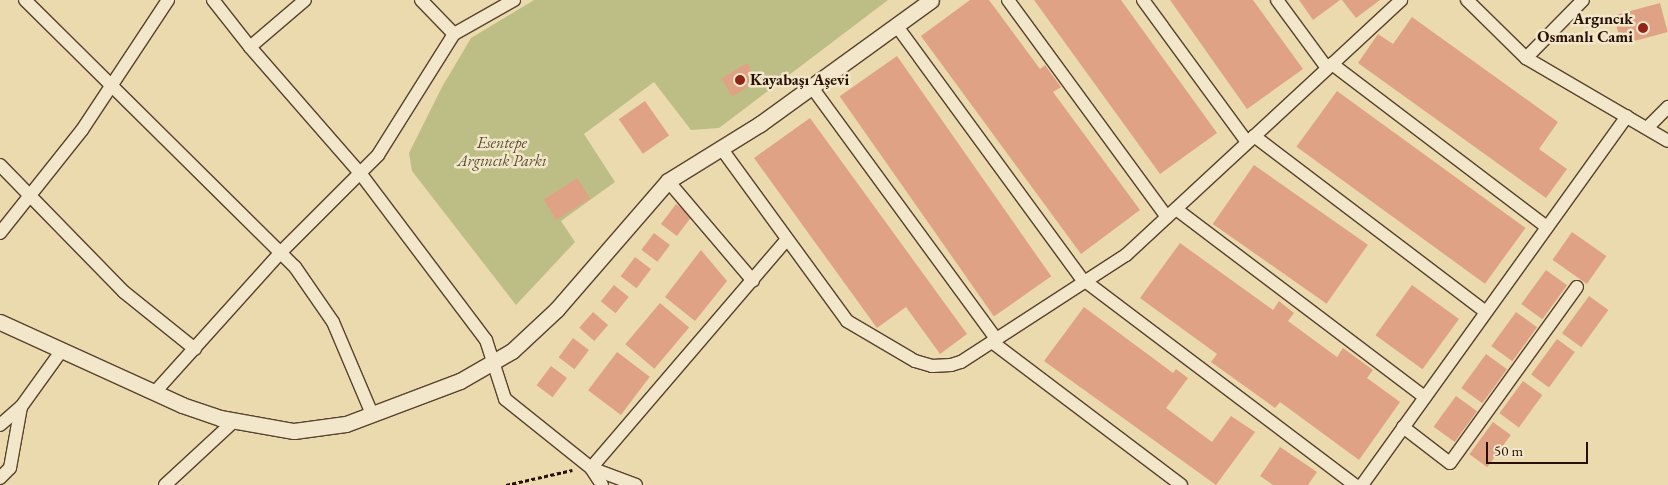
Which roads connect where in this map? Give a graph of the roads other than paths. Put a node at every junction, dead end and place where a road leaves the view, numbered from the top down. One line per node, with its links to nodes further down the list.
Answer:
1 (25, 0): 19 (street)
2 (168, 0): 19 (street)
3 (212, 0): 16 (street)
4 (305, 0): 16 (street)
5 (421, 0): 15 (street)
6 (514, 0): 15 (street)
7 (931, 0): 14 (street)
8 (1008, 0): 31 (street)
9 (1143, 0): 24 (street)
10 (1277, 0): 18 (street)
11 (1401, 0): 18 (street)
12 (1467, 0): 17 (street)
13 (1583, 0): 17 (street)
14 (896, 25): 20 (street); 37 (street)
15 (454, 34): 28 (street)
16 (250, 47): 28 (street)
17 (1526, 58): 22 (street)
18 (1330, 66): 24 (street); 32 (street)
19 (114, 85): 30 (street); 35 (street)
20 (811, 86): 26 (street); 41 (street)
21 (1668, 106): 23 (street)
22 (1627, 116): 23 (street); 32 (street)
23 (1647, 128): 25 (street)
24 (1250, 140): 31 (street); 39 (street)
25 (1668, 140)
26 (721, 148): 29 (street); 34 (street)
27 (0, 165): 30 (street)
28 (360, 173): 35 (street); 44 (street)
29 (668, 181): 36 (street); 44 (street)
30 (29, 194): 33 (street); 42 (street)
31 (1171, 213): 37 (street); 46 (street)
32 (1547, 227): 39 (street)
33 (0, 232)
34 (787, 239): 36 (street); 41 (street)
35 (281, 252): 42 (street); 48 (street)
36 (753, 281): 52 (street)
37 (1085, 282): 41 (street); 58 (street)
38 (1577, 287): 51 (street)
39 (1486, 312): 46 (street)
40 (0, 322): 43 (street)
41 (994, 340): 57 (street)
42 (195, 349): 45 (street)
43 (62, 350): 45 (street); 47 (street)
44 (492, 364): 48 (street); 52 (street)
45 (155, 392): 49 (street)
46 (1425, 397): 51 (street)
47 (21, 407): 50 (street); 53 (street)
48 (372, 414): 49 (street)
49 (233, 422): 54 (street)
50 (0, 425)
51 (1402, 427): 59 (street)
52 (591, 468): 55 (street); 56 (street)
53 (0, 478)
54 (165, 485)
55 (602, 485)
56 (636, 485)
57 (1182, 485)
58 (1355, 485)
59 (1362, 485)

